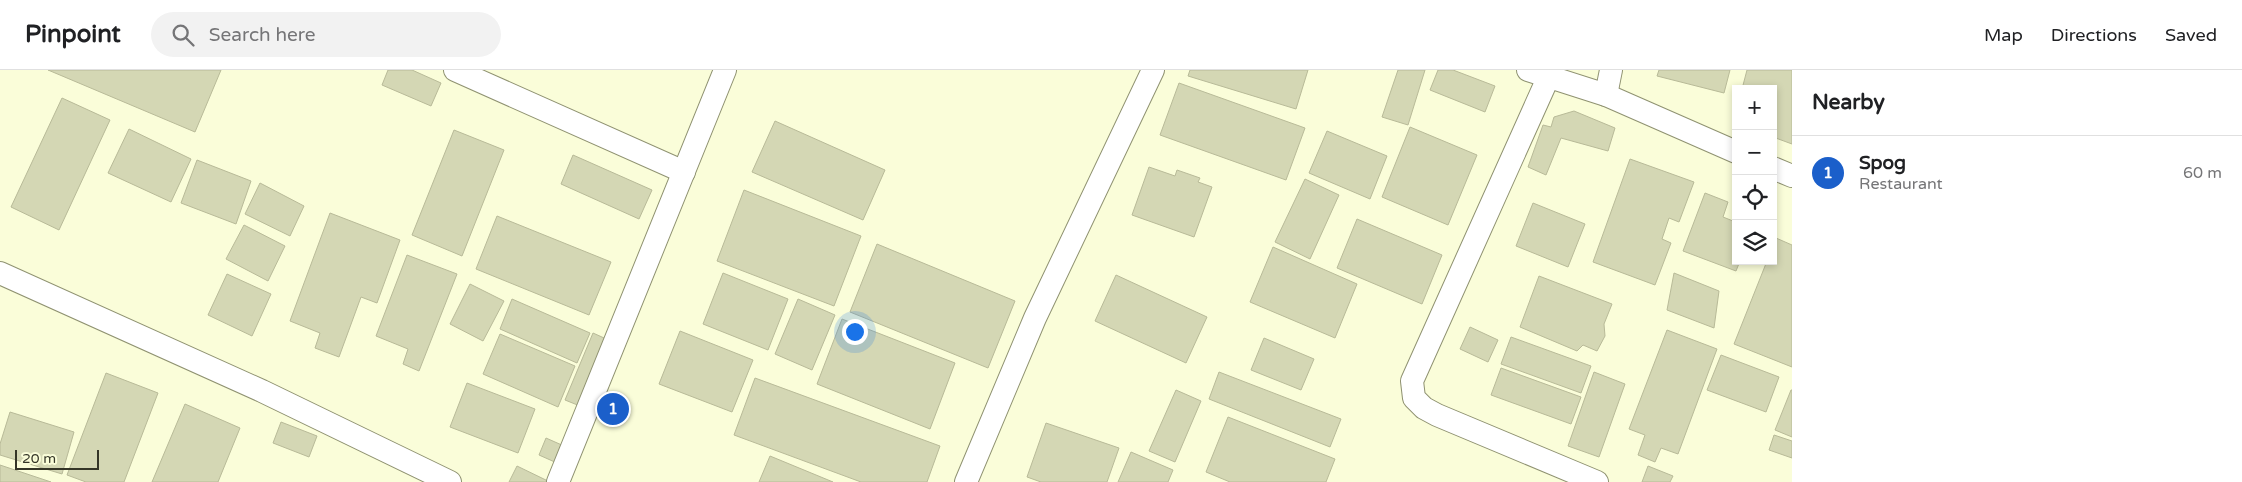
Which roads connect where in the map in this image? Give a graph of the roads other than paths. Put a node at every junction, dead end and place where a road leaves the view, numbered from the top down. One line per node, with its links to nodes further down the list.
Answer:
1 (455, 70): 9 (street)
2 (725, 70): 9 (street)
3 (1153, 70): 14 (street)
4 (1611, 70): 6 (street)
5 (1538, 74): 6 (street); 15 (street)
6 (1606, 94): 7 (street)
7 (1732, 150)
8 (1777, 170): 10 (street)
9 (684, 172): 13 (street)
10 (1792, 176)
11 (0, 274): 12 (street)
12 (450, 482)
13 (558, 482)
14 (966, 482)
15 (1596, 482)

